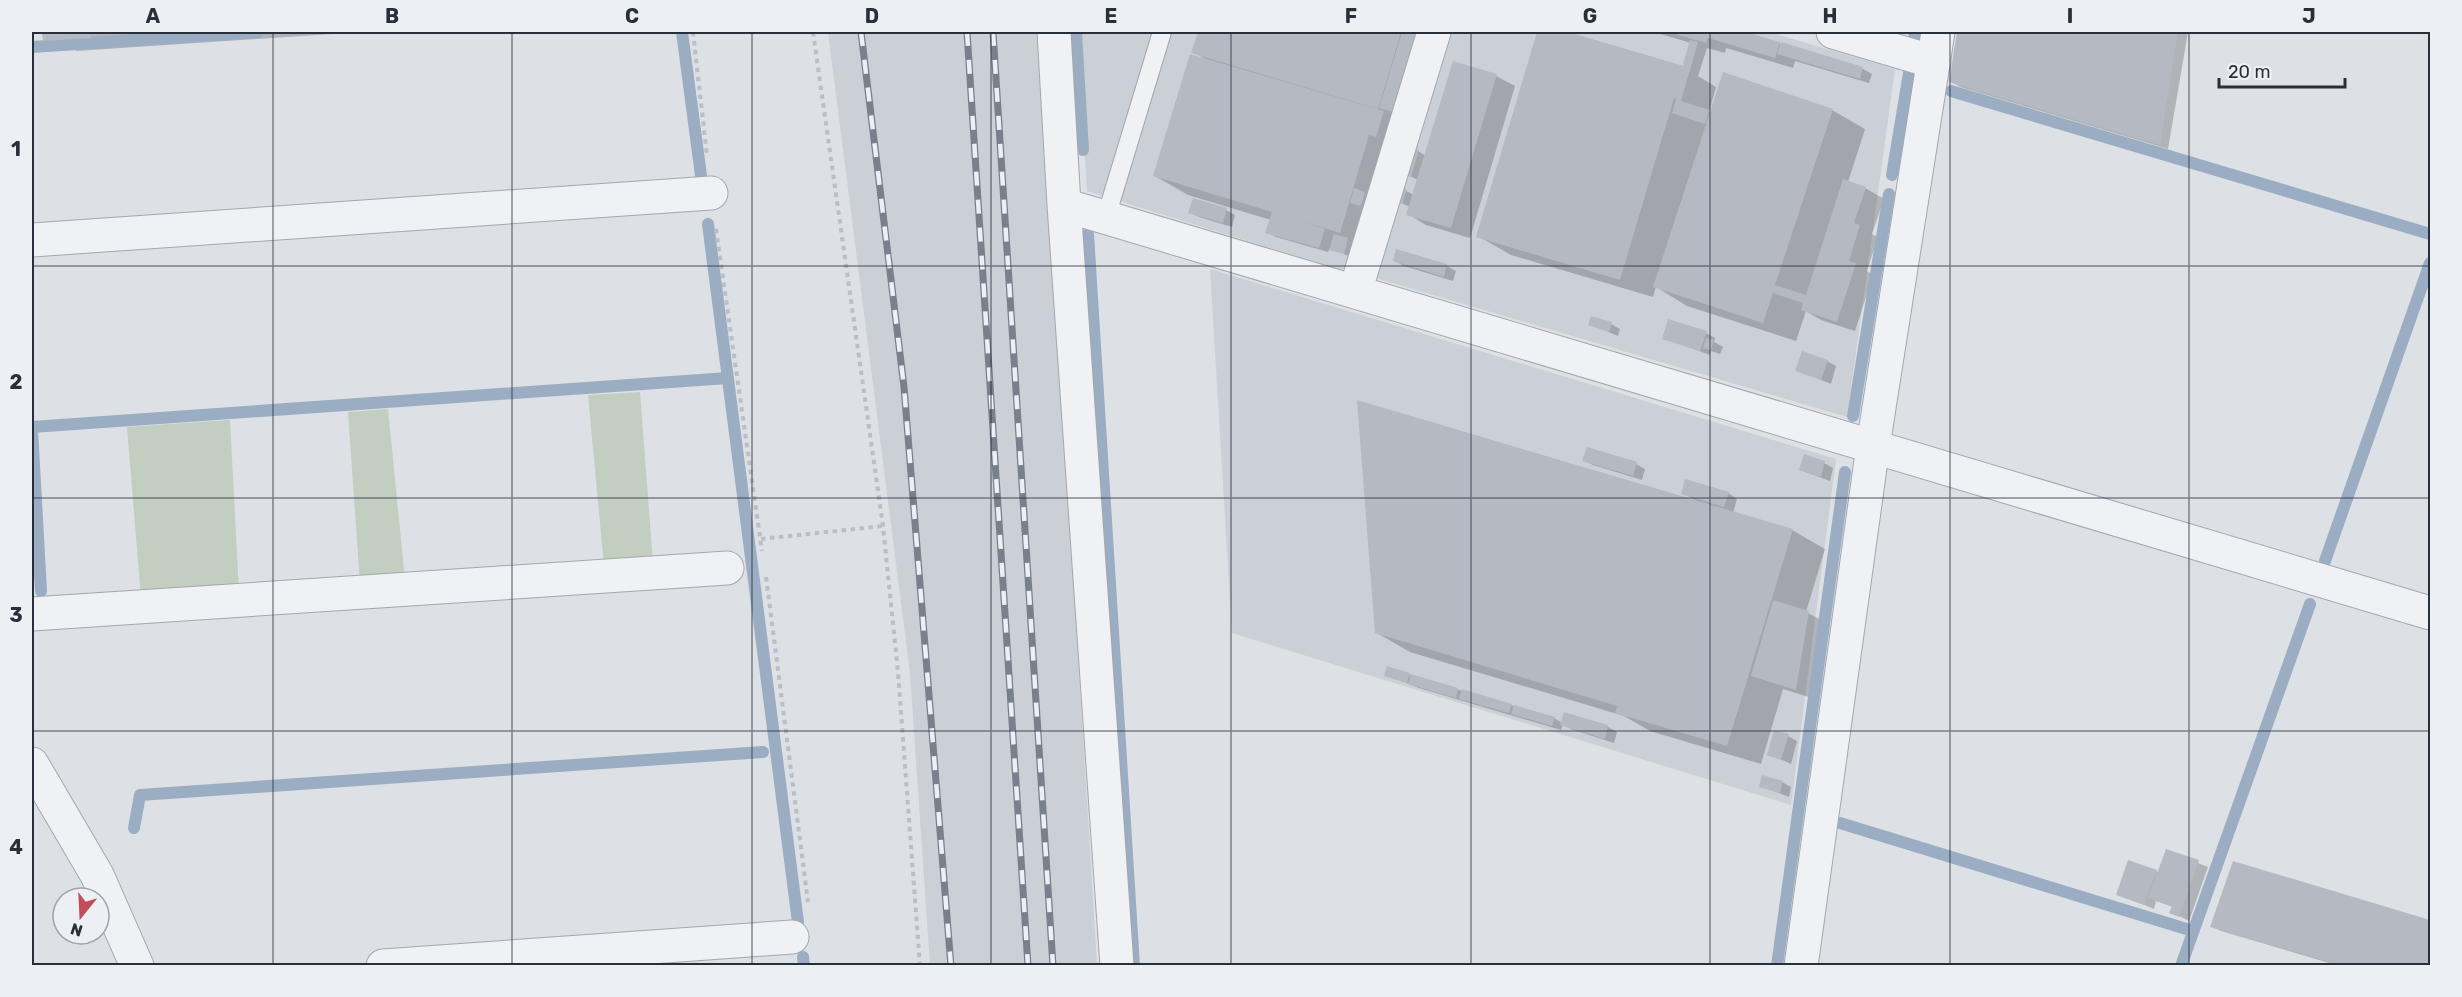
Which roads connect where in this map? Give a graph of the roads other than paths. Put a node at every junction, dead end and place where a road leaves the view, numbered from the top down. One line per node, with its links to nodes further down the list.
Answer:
1 (1054, 32): 7 (street)
2 (1162, 32): 8 (lane)
3 (1434, 32): 10 (street)
4 (1833, 32): 5 (street)
5 (1936, 47): 11 (street)
6 (711, 193): 9 (street)
7 (1064, 205): 8 (street); 20 (street)
8 (1106, 217): 10 (street)
9 (32, 240)
10 (1355, 292): 11 (street)
11 (1873, 446): 13 (street); 21 (street)
12 (727, 568): 14 (street)
13 (2430, 613)
14 (32, 614)
15 (32, 764): 18 (street)
16 (792, 937): 17 (street)
17 (596, 958): 19 (street)
18 (136, 966)
19 (383, 966)
20 (1117, 966)
21 (1801, 966)

